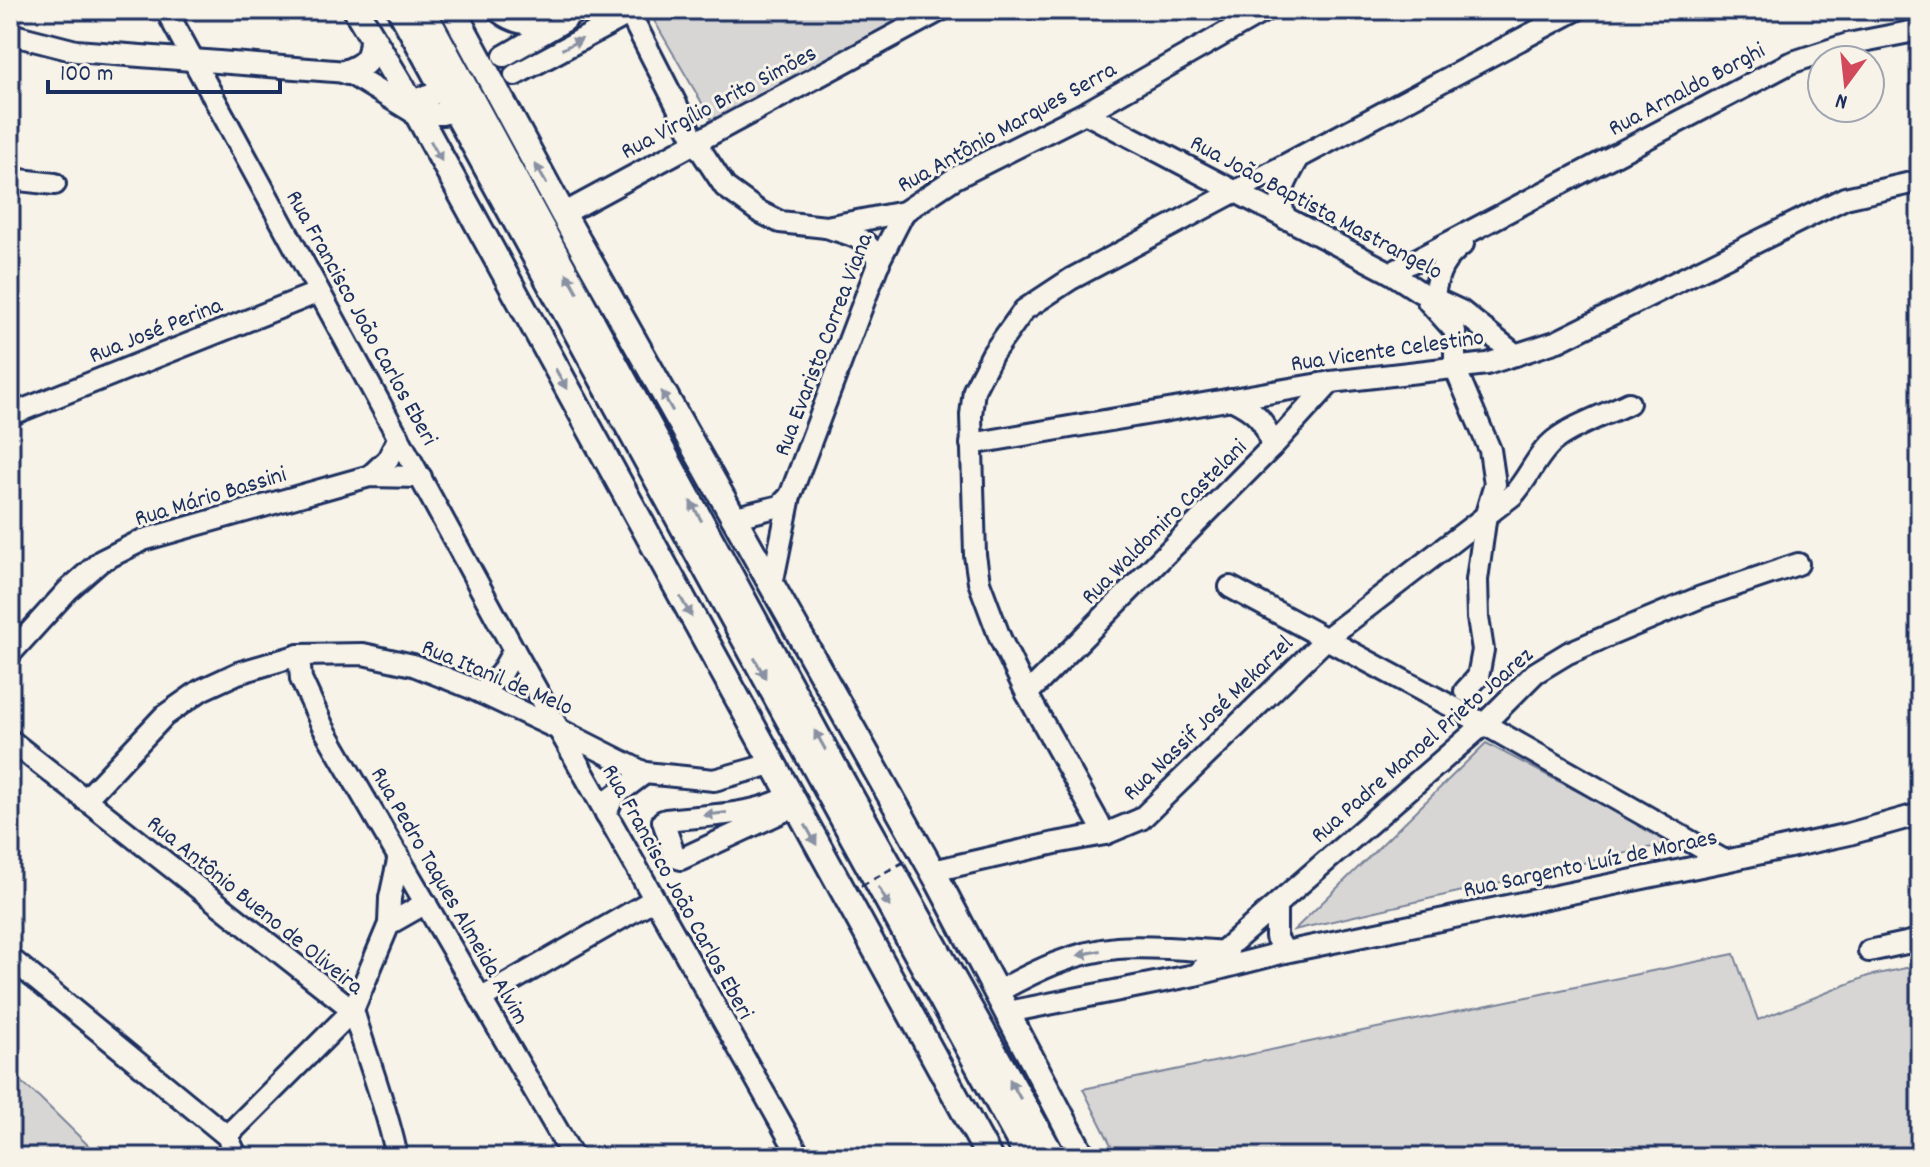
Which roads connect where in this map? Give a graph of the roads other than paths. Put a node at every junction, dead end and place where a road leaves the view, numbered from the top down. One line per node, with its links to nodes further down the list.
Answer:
1 (166, 10): 17 (street, Rua Francisco João Carlos Eberi)
2 (356, 10): 15 (main road)
3 (400, 10): 98 (main road, one-way to 98)
4 (453, 10): 30 (main road, one-way to 4)
5 (500, 10): 6 (main road)
6 (576, 10)
7 (583, 10): 16 (street)
8 (941, 10): 23 (street, Rua Virgílio Brito Simões)
9 (1266, 10): 21 (street, Rua Antônio Marques Serra)
10 (1576, 10): 24 (street)
11 (424, 11): 99 (main road, one-way to 11)
12 (631, 11): 19 (street, one-way to 12); 23 (street, Rua Antônio Marques Serra)
13 (1920, 30): 32 (street, Rua Arnaldo Borghi)
14 (10, 34): 17 (street)
15 (372, 39): 18 (main road); 20 (main road)
16 (504, 56)
17 (194, 61): 18 (street); 36 (street, Rua Francisco João Carlos Eberi)
18 (347, 72): 20 (street)
19 (515, 75)
20 (414, 103): 22 (street); 65 (main road, one-way to 65)
21 (1085, 113): 28 (street, Rua João Baptista Mastrangelo); 29 (street, Rua Antônio Marques Serra)
22 (443, 114)
23 (696, 143): 30 (street, Rua Virgílio Brito Simões); 33 (street, Rua Antônio Marques Serra)
24 (1298, 159): 28 (street); 31 (street)
25 (10, 177): 27 (street)
26 (1920, 181): 38 (street, Rua Vicente Celestino)
27 (55, 184)
28 (1235, 193): 31 (street, Rua João Baptista Mastrangelo); 45 (street)
29 (904, 212): 33 (street, Rua Antônio Marques Serra); 34 (street, Rua Evaristo Correa Viana)
30 (563, 214): 51 (main road, one-way to 30)
31 (1286, 219): 35 (street, Rua João Baptista Mastrangelo)
32 (1488, 224): 35 (street, Rua Arnaldo Borghi); 37 (street, Rua Arnaldo Borghi)
33 (826, 227): 34 (street)
34 (879, 263): 49 (street, Rua Evaristo Correa Viana)
35 (1391, 273): 37 (street, Rua João Baptista Mastrangelo)
36 (319, 292): 43 (street, Rua José Perina); 44 (street, Rua Francisco João Carlos Eberi)
37 (1427, 295): 38 (street, Rua João Baptista Mastrangelo); 39 (street)
38 (1516, 355): 39 (street, Rua Vicente Celestino)
39 (1455, 368): 40 (street, Rua Vicente Celestino); 50 (street)
40 (1331, 382): 41 (street, Rua Vicente Celestino); 46 (street, Rua Waldomiro Castelani)
41 (1231, 399): 45 (street, Rua Vicente Celestino); 46 (street)
42 (1629, 403): 50 (street, Rua Nassif José Mekarzel)
43 (10, 415)
44 (399, 437): 47 (street); 48 (street, Rua Francisco João Carlos Eberi)
45 (971, 444): 61 (street)
46 (1271, 448): 61 (street, Rua Waldomiro Castelani)
47 (370, 476): 48 (street, Rua Mário Bassini); 57 (street, Rua Mário Bassini)
48 (421, 477): 56 (street, Rua Francisco João Carlos Eberi)
49 (790, 496): 51 (street); 53 (street, Rua Evaristo Correa Viana)
50 (1486, 514): 55 (street, Rua Nassif José Mekarzel); 59 (street)
51 (732, 518): 53 (main road)
52 (1798, 564): 62 (street, Rua Padre Manoel Prieto Joarez)
53 (772, 585): 74 (main road)
54 (1230, 587): 55 (street)
55 (1327, 638): 62 (street); 71 (street, Rua Nassif José Mekarzel)
56 (514, 650): 60 (street); 63 (street, Rua Francisco João Carlos Eberi)
57 (10, 654)
58 (299, 655): 60 (street, Rua Itanil de Melo); 67 (street, Rua Itanil de Melo); 72 (street, Rua Pedro Taques Almeida Alvim)
59 (1465, 691)
60 (482, 693): 63 (street, Rua Itanil de Melo)
61 (1027, 694): 71 (street)
62 (1484, 724): 73 (street); 77 (street, Rua Padre Manoel Prieto Joarez)
63 (558, 729): 66 (street, Rua Itanil de Melo); 69 (street, Rua Francisco João Carlos Eberi)
64 (10, 740): 67 (street, Rua Antônio Bueno de Oliveira)
65 (772, 764): 66 (street, Rua Itanil de Melo); 68 (main road)
66 (645, 773): 69 (street)
67 (85, 800): 91 (street, Rua Antônio Bueno de Oliveira)
68 (792, 801): 68 (street, one-way to 68); 97 (main road, one-way to 97)
69 (606, 814): 75 (street, Rua Francisco João Carlos Eberi)
70 (1920, 814): 73 (street, Rua Sargento Luíz de Moraes)
71 (1105, 834): 74 (street, Rua Nassif José Mekarzel)
72 (399, 856): 76 (street, Rua Pedro Taques Almeida Alvim); 78 (street)
73 (1725, 861): 83 (street, Rua Sargento Luíz de Moraes)
74 (933, 871): 89 (main road)
75 (653, 900): 88 (street); 96 (street, Rua Francisco João Carlos Eberi)
76 (426, 903): 78 (street); 88 (street, Rua Pedro Taques Almeida Alvim)
77 (1276, 906): 82 (street, Rua Padre Manoel Prieto Joarez); 83 (street)
78 (389, 924): 91 (street)
79 (1920, 940): 81 (street)
80 (1119, 947): 82 (street, Rua Sargento Luíz de Moraes); 85 (street, Rua Sargento Luíz de Moraes, one-way to 85); 87 (street)
81 (1869, 951)
82 (1223, 952): 83 (street, Rua Sargento Luíz de Moraes); 86 (street, Rua Padre Manoel Prieto Joarez)
83 (1277, 954): 86 (street, Rua Sargento Luíz de Moraes)
84 (10, 958): 92 (street)
85 (1046, 966): 89 (street, Rua Sargento Luíz de Moraes); 90 (street)
86 (1195, 975): 87 (street, Rua Sargento Luíz de Moraes)
87 (1136, 985): 90 (street, Rua Sargento Luíz de Moraes)
88 (482, 998): 95 (street, Rua Pedro Taques Almeida Alvim)
89 (1002, 1002): 90 (street, Rua Sargento Luíz de Moraes); 100 (main road)
90 (1041, 1004)
91 (353, 1010): 92 (street); 94 (street, Rua Antônio Bueno de Oliveira)
92 (227, 1136): 93 (street)
93 (237, 1157)
94 (397, 1157)
95 (573, 1157)
96 (800, 1157)
97 (989, 1157)
98 (1028, 1157)
99 (1053, 1157)
100 (1083, 1157)

